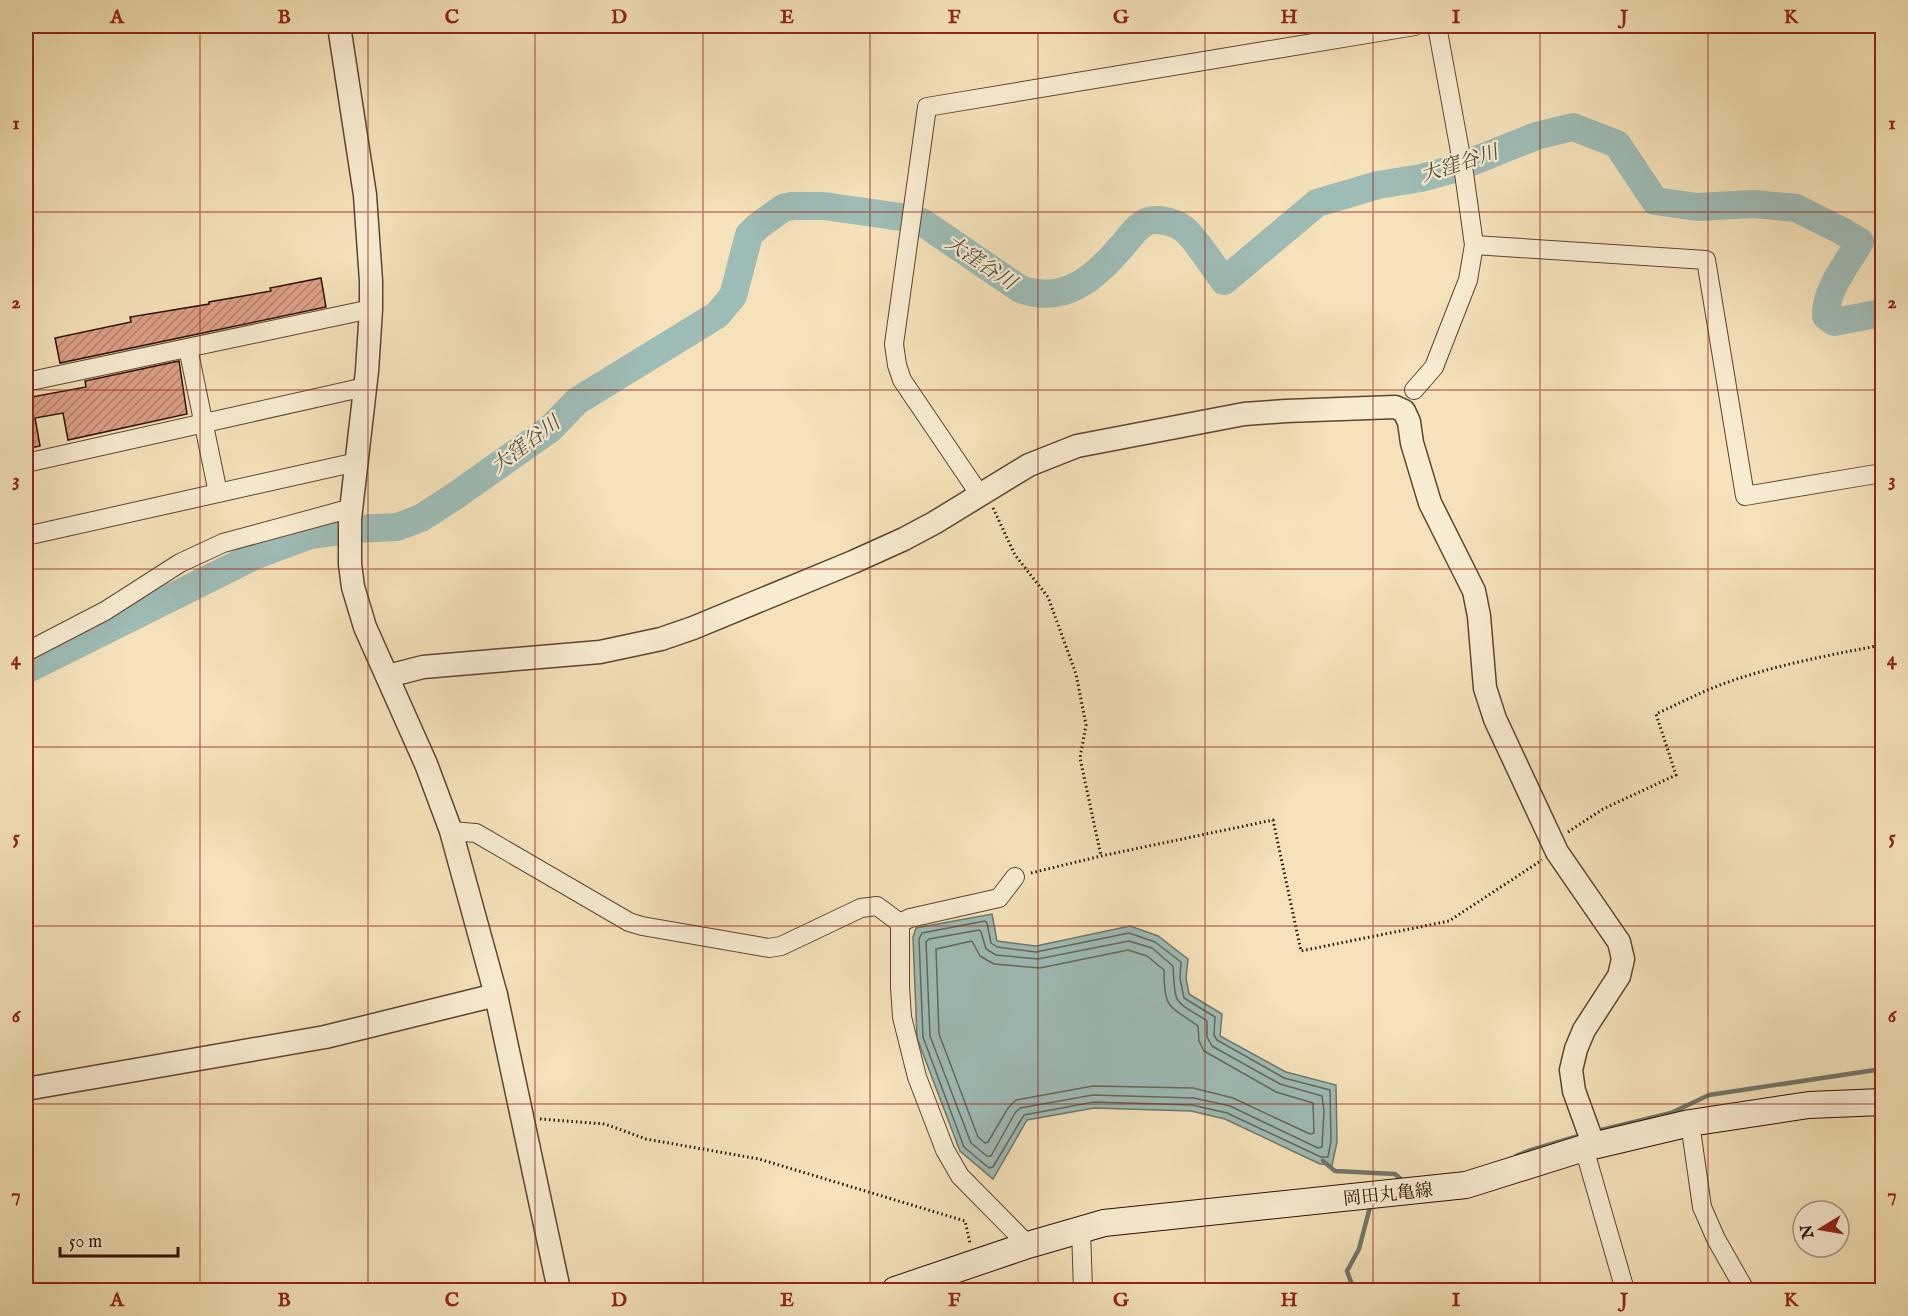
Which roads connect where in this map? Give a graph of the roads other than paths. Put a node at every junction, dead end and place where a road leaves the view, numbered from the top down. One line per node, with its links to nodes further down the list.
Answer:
1 (339, 26): 5 (street)
2 (1415, 26): 15 (street)
3 (1437, 26): 4 (street)
4 (1474, 244): 9 (street); 13 (street)
5 (371, 309): 6 (street); 8 (street)
6 (188, 348): 7 (street); 10 (street)
7 (26, 382)
8 (365, 387): 10 (street); 11 (street)
9 (1414, 390)
10 (203, 423): 12 (street); 14 (street)
11 (357, 462): 14 (street); 16 (street)
12 (26, 463)
13 (1882, 473)
14 (218, 493): 17 (street)
15 (983, 494): 19 (street); 27 (street)
16 (350, 522): 18 (street); 19 (street)
17 (26, 536)
18 (26, 652)
19 (388, 676): 20 (street)
20 (451, 831): 22 (street); 23 (street)
21 (1015, 877): 22 (street)
22 (900, 923): 29 (street)
23 (496, 995): 24 (street); 30 (street)
24 (26, 1089)
25 (1882, 1102): 26 (main road, 岡田丸亀線)
26 (1690, 1123): 27 (main road, 岡田丸亀線); 34 (street)
27 (1589, 1140): 28 (main road, 岡田丸亀線); 33 (street)
28 (1081, 1230): 29 (main road, 岡田丸亀線); 32 (street)
29 (1028, 1245): 31 (main road, 岡田丸亀線)
30 (559, 1290)
31 (895, 1290)
32 (1083, 1290)
33 (1625, 1290)
34 (1745, 1290)

